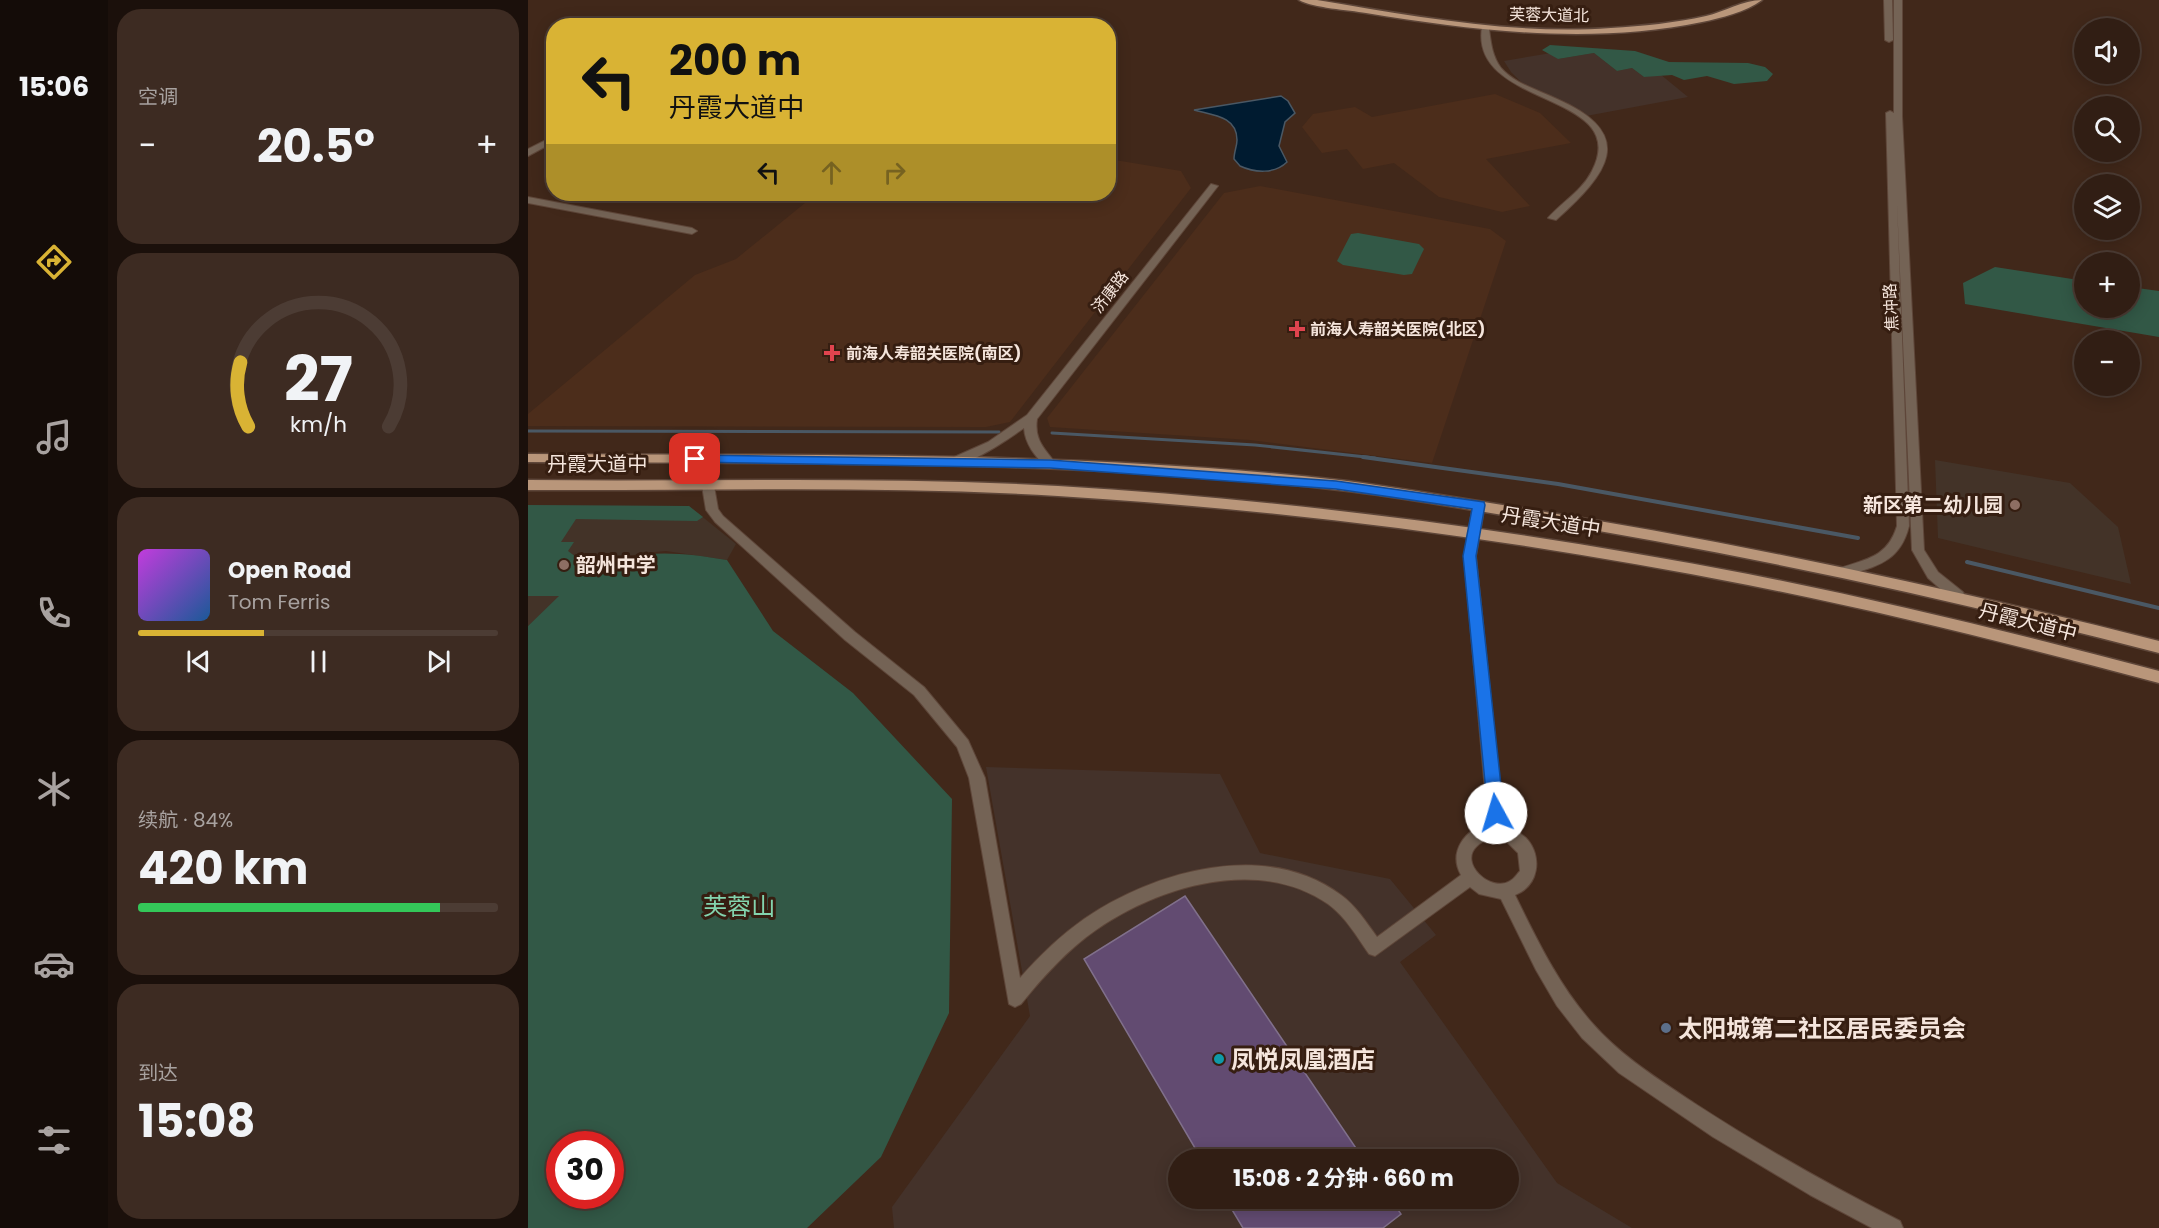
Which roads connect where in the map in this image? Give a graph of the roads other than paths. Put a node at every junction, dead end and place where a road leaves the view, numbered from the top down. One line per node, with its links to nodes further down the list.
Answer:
1 (1302, 0): 5 (main road, 芙蓉大道北)
2 (1758, 0): 5 (main road, 芙蓉大道北)
3 (1888, 0): 20 (street, 焦冲路)
4 (1898, 0): 21 (street, 焦冲路)
5 (1485, 29): 10 (street)
6 (546, 143): 7 (street)
7 (528, 153)
8 (1214, 186): 12 (street, 济康路)
9 (528, 200): 11 (street)
10 (1553, 218)
11 (692, 231)
12 (1031, 418): 14 (street, 济康路); 15 (street)
13 (528, 458): 14 (main road, 丹霞大道中)
14 (956, 461): 15 (main road, 丹霞大道中)
15 (1050, 464): 18 (main road, 丹霞大道中)
16 (528, 485): 17 (main road, 丹霞大道中)
17 (708, 486): 19 (main road, 丹霞大道中); 25 (street)
18 (1479, 505): 19 (street); 20 (main road, 丹霞大道中)
19 (1473, 532): 23 (main road, 丹霞大道中); 24 (street)
20 (1845, 571): 21 (main road, 丹霞大道中)
21 (1958, 596): 22 (main road, 丹霞大道中)
22 (2159, 647)
23 (2159, 677)
24 (1497, 831): 25 (street); 26 (street)
25 (1470, 877): 26 (street)
26 (1505, 891): 27 (street)
27 (1893, 1228)

